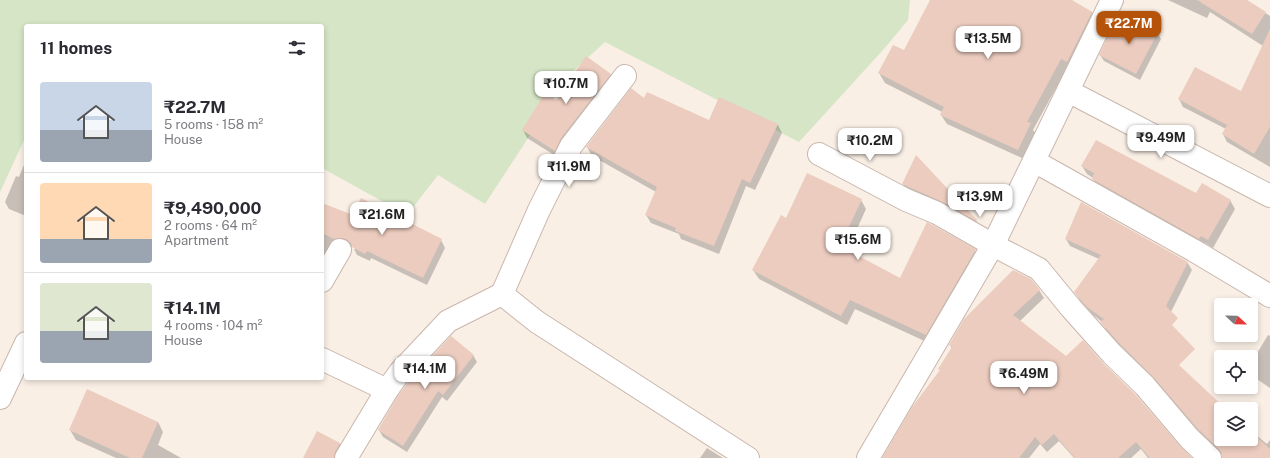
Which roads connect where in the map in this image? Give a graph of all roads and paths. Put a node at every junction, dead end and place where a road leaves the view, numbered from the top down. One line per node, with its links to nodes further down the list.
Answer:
1 (1112, 0): 3 (street)
2 (625, 76): 10 (street)
3 (1068, 91): 5 (street); 6 (street)
4 (819, 154): 7 (street)
5 (1034, 161): 7 (street); 11 (street)
6 (1270, 196)
7 (993, 245): 18 (street); 19 (street)
8 (340, 250): 9 (street)
9 (324, 278)
10 (502, 294): 14 (street); 17 (street)
11 (1270, 296)
12 (24, 347): 15 (street)
13 (324, 360): 14 (street)
14 (387, 390): 16 (street)
15 (0, 398)
16 (346, 458)
17 (748, 458)
18 (868, 458)
19 (1210, 458)

